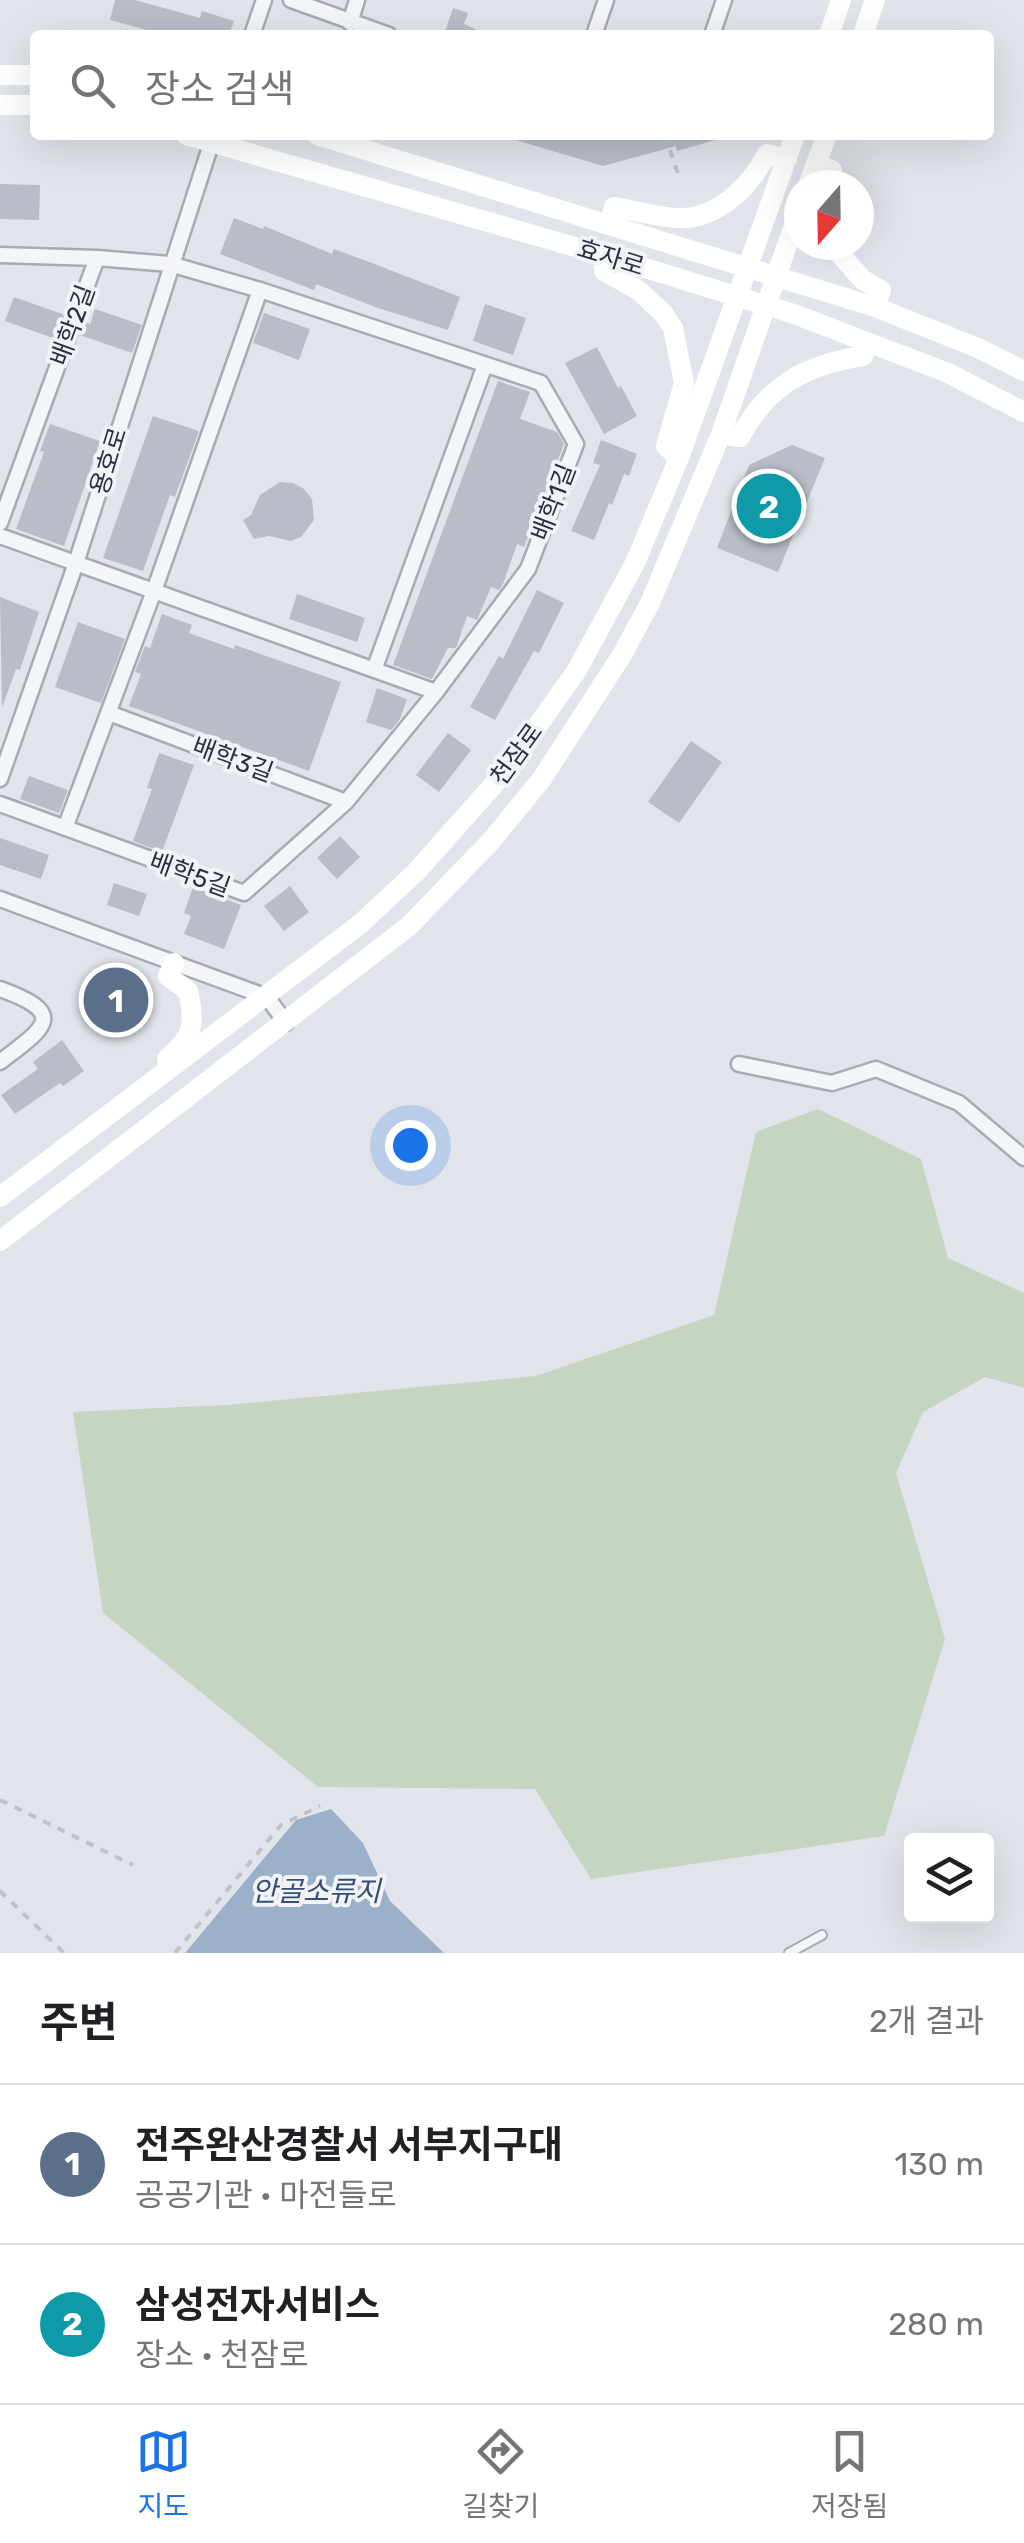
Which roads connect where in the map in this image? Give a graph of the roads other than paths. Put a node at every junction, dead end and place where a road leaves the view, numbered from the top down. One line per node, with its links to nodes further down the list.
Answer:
1 (264, 0): 9 (street)
2 (291, 0): 8 (street)
3 (357, 0): 8 (street)
4 (606, 0): 11 (street)
5 (724, 0): 12 (street)
6 (841, 0): 13 (street)
7 (875, 0): 14 (street)
8 (350, 23): 10 (street)
9 (254, 30)
10 (373, 30)
11 (596, 30)
12 (714, 30)
13 (831, 30)
14 (865, 30)
15 (0, 75): 16 (street)
16 (30, 75)
17 (0, 106): 18 (street)
18 (30, 106)
19 (212, 140): 30 (street, 효자로); 33 (street, 용호로)
20 (333, 140): 27 (street, 효자로)
21 (793, 140): 23 (street, 천잠로)
22 (824, 140): 24 (street)
23 (786, 159): 27 (street); 34 (street, 천잠로)
24 (816, 164): 25 (street); 26 (street)
25 (814, 170)
26 (832, 170)
27 (610, 225): 34 (street, 효자로)
28 (784, 252): 35 (street, 천잠로)
29 (0, 255): 31 (street, 배학2길)
30 (603, 255): 37 (street, 효자로); 45 (street)
31 (97, 258): 33 (street, 배학2길); 46 (street, 배학2길)
32 (845, 260): 39 (street)
33 (170, 264): 36 (street, 배학1길); 48 (street, 용호로)
34 (747, 265): 35 (street, 효자로); 37 (street, 천잠로)
35 (776, 274): 38 (street, 천잠로); 39 (street, 효자로)
36 (260, 290): 41 (street, 배학1길); 49 (street)
37 (736, 296): 38 (street, 효자로); 45 (street, 천잠로)
38 (765, 305): 40 (street, 효자로); 44 (street, 천잠로)
39 (875, 307): 42 (street, 효자로)
40 (868, 343): 43 (street, 효자로); 44 (street)
41 (485, 364): 50 (street); 51 (street, 배학1길)
42 (1024, 372)
43 (1024, 412)
44 (721, 434): 61 (street, 천잠로)
45 (679, 458): 60 (street, 천잠로)
46 (0, 523)
47 (0, 536): 48 (street)
48 (76, 563): 49 (street); 53 (street, 용호로)
49 (154, 591): 50 (street); 52 (street)
50 (374, 670): 51 (street)
51 (436, 692): 54 (street)
52 (109, 714): 54 (street, 배학3길); 56 (street)
53 (0, 779)
54 (346, 802): 56 (street, 배학5길)
55 (0, 804): 56 (street, 배학5길)
56 (65, 828)
57 (0, 899): 58 (street)
58 (174, 963): 60 (street); 64 (street)
59 (0, 990): 62 (street)
60 (267, 997): 61 (street); 64 (street, 천잠로)
61 (286, 1023): 67 (street, 천잠로)
62 (0, 1062)
63 (739, 1064): 65 (street)
64 (168, 1071): 66 (street, 천잠로)
65 (1024, 1158)
66 (0, 1197)
67 (0, 1241)
68 (822, 1935): 69 (lane)
69 (789, 1953)

